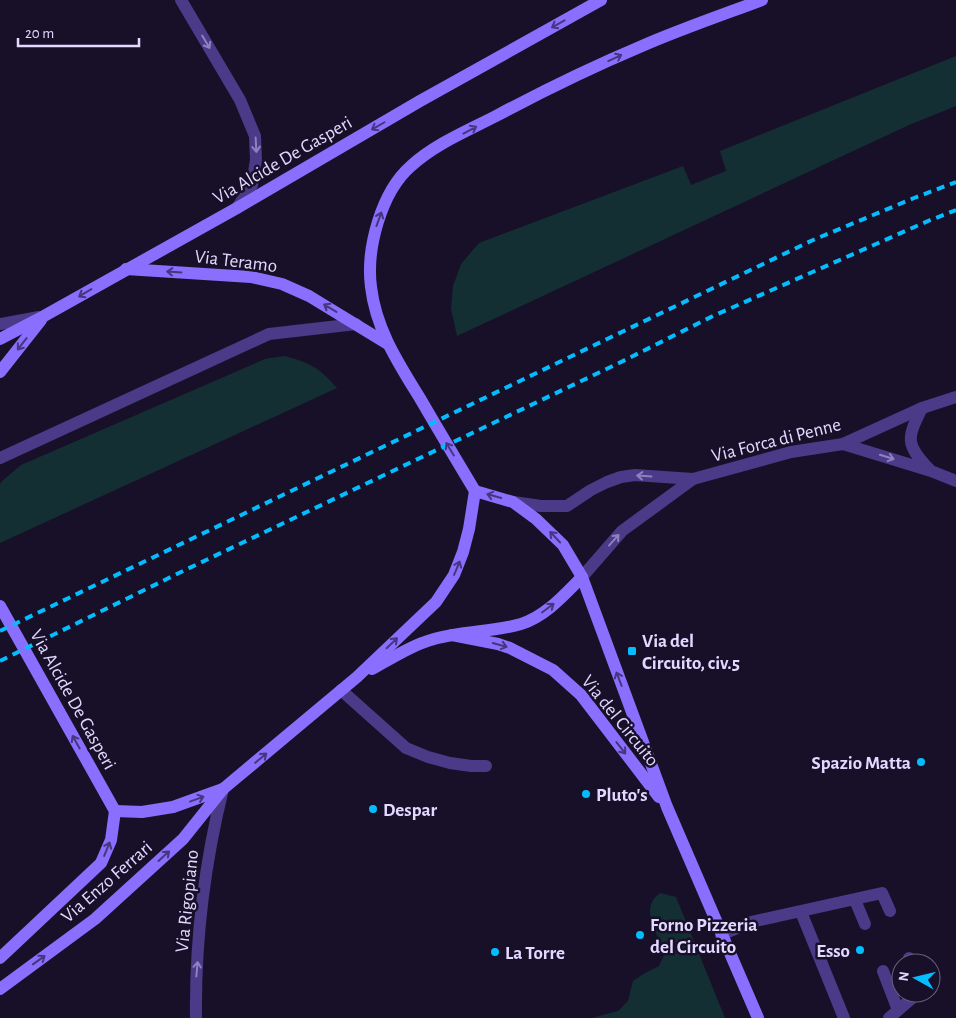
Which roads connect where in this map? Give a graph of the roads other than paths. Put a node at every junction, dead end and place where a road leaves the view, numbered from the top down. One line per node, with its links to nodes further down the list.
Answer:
1 (181, 0): 4 (street, one-way to 4)
2 (601, 0): 4 (main road, Via Alcide De Gasperi, one-way to 4)
3 (762, 0): 10 (main road, Via Teramo, one-way to 3)
4 (238, 208): 5 (main road, Via Alcide De Gasperi)
5 (126, 269): 6 (main road, Via Alcide De Gasperi, one-way to 6); 8 (main road, Via Teramo, one-way to 5)
6 (44, 316): 7 (street); 9 (main road); 11 (main road, Via Alcide De Gasperi, one-way to 11)
7 (0, 324)
8 (356, 324): 10 (main road, Via Teramo); 15 (street)
9 (0, 339)
10 (386, 343): 19 (main road, Via Teramo, one-way to 10)
11 (0, 372)
12 (956, 396): 13 (street, Via Forca di Penne)
13 (922, 408): 14 (street, Via Forca di Penne); 16 (street)
14 (843, 444): 16 (street, one-way to 16); 17 (street, Via Forca di Penne)
15 (0, 458)
16 (931, 471): 18 (street)
17 (693, 479): 20 (street, Via Forca di Penne, one-way to 20); 21 (street, Via Forca di Penne, one-way to 17)
18 (956, 481)
19 (475, 491): 20 (main road, Via del Circuito, one-way to 19); 24 (main road, Via Enzo Ferrari, one-way to 19)
20 (513, 502): 21 (main road, Via del Circuito, one-way to 20)
21 (582, 577): 23 (main road, one-way to 21); 28 (main road, Via del Circuito, one-way to 21)
22 (0, 606): 29 (main road, Via Alcide De Gasperi, one-way to 22)
23 (452, 635): 24 (main road, Via Enzo Ferrari); 28 (main road, Via del Circuito, one-way to 28)
24 (357, 677): 25 (main road, Via Enzo Ferrari)
25 (341, 690): 26 (street); 27 (main road, Via Enzo Ferrari, one-way to 25)
26 (486, 766)
27 (224, 789): 29 (main road, Via Enzo Ferrari, one-way to 27); 37 (main road, Via Enzo Ferrari, one-way to 27); 40 (street, Via Rigopiano, one-way to 27)
28 (667, 807): 34 (main road, Via del Circuito)
29 (115, 811): 35 (main road, Via Enzo Ferrari, one-way to 29)
30 (855, 900): 31 (street); 32 (street); 33 (street)
31 (890, 911)
32 (801, 912): 34 (street); 42 (street)
33 (865, 924)
34 (721, 935): 41 (main road, Via del Circuito)
35 (0, 958)
36 (883, 971): 39 (street)
37 (0, 989)
38 (907, 1003): 39 (street)
39 (894, 1014)
40 (196, 1018)
41 (758, 1018)
42 (844, 1018)

